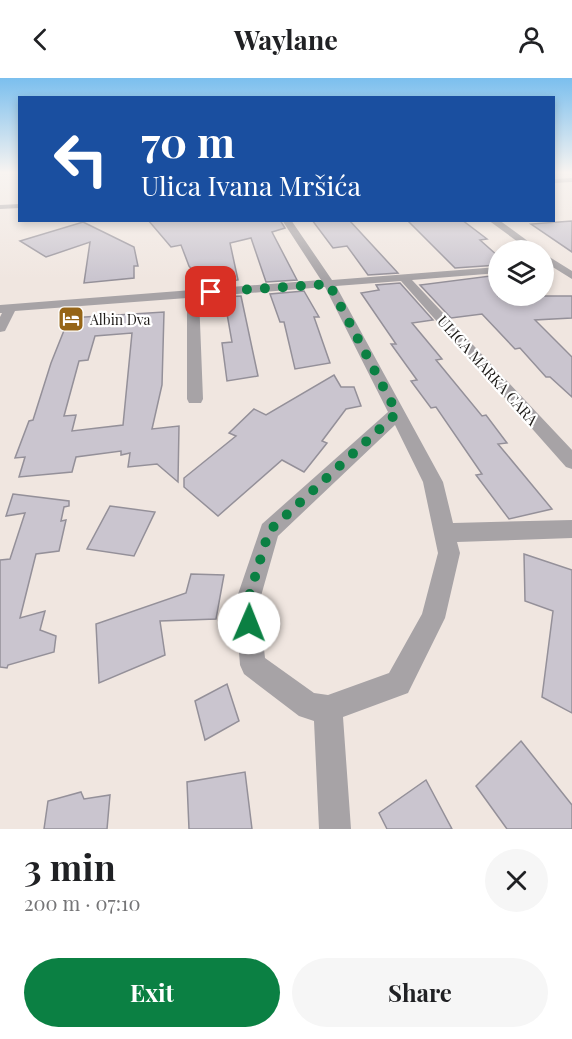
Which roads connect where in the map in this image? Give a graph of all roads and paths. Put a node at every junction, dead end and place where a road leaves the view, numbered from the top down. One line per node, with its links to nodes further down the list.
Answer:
1 (287, 222): 9 (street)
2 (495, 222): 3 (street)
3 (521, 240)
4 (572, 263): 5 (street)
5 (556, 265): 7 (street)
6 (488, 271): 8 (street)
7 (572, 276)
8 (404, 278): 9 (street); 15 (street, ULICA MARKA CARA)
9 (329, 284): 10 (street); 14 (street)
10 (193, 294): 11 (street); 13 (street)
11 (5, 308): 12 (street)
12 (0, 328)
13 (195, 399)
14 (397, 413): 17 (street); 18 (street)
15 (572, 462)
16 (572, 529): 17 (street)
17 (444, 533): 18 (street)
18 (328, 709): 19 (street)
19 (335, 829)

